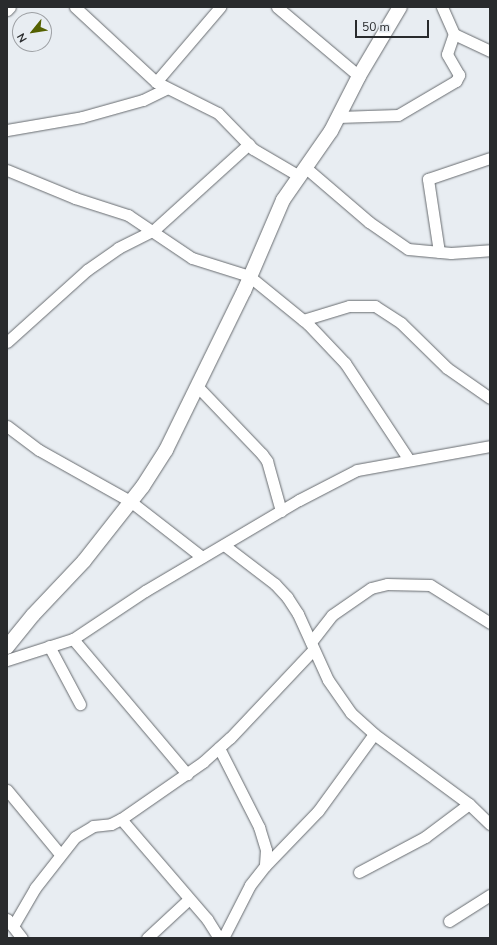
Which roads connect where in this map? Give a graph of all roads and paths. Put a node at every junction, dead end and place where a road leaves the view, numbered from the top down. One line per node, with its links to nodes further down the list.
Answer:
1 (10, 7): 7 (street)
2 (74, 7): 11 (street)
3 (220, 7): 11 (street)
4 (277, 7): 10 (street)
5 (400, 7): 10 (street)
6 (442, 7): 8 (street)
7 (7, 10)
8 (454, 34): 9 (street); 13 (street)
9 (490, 51)
10 (359, 76): 13 (street)
11 (156, 82): 12 (street)
12 (166, 89): 14 (street); 15 (street)
13 (338, 117): 18 (street)
14 (7, 130)
15 (249, 144): 18 (street); 19 (street)
16 (490, 158): 21 (street)
17 (7, 170): 19 (street)
18 (303, 172): 21 (street); 22 (street)
19 (154, 230): 22 (street); 24 (street)
20 (490, 250): 21 (street)
21 (439, 252)
22 (249, 276): 23 (street); 25 (street)
23 (303, 320): 26 (street); 29 (street)
24 (7, 342)
25 (197, 386): 30 (street); 31 (street)
26 (490, 398)
27 (7, 426): 30 (street)
28 (490, 446): 29 (street)
29 (409, 460): 31 (street)
30 (130, 501): 33 (street); 38 (street)
31 (281, 511): 32 (street)
32 (224, 545): 33 (street); 37 (street)
33 (202, 557): 35 (street)
34 (490, 622): 37 (street)
35 (73, 639): 36 (street); 43 (street)
36 (49, 646): 39 (street); 40 (street)
37 (312, 646): 41 (street); 42 (street)
38 (7, 647)
39 (7, 660)
40 (80, 704)
41 (374, 734): 45 (street); 49 (street)
42 (219, 748): 43 (street); 49 (street)
43 (187, 774): 46 (street)
44 (7, 790): 48 (street)
45 (468, 804): 47 (street); 50 (street)
46 (121, 819): 48 (street); 52 (street)
47 (490, 824)
48 (60, 854): 54 (street)
49 (265, 866): 58 (street)
50 (359, 872)
51 (490, 896): 53 (street)
52 (189, 899): 56 (street); 57 (street)
53 (449, 920)
54 (10, 922): 55 (street)
55 (22, 938)
56 (147, 938)
57 (219, 938)
58 (223, 938)

